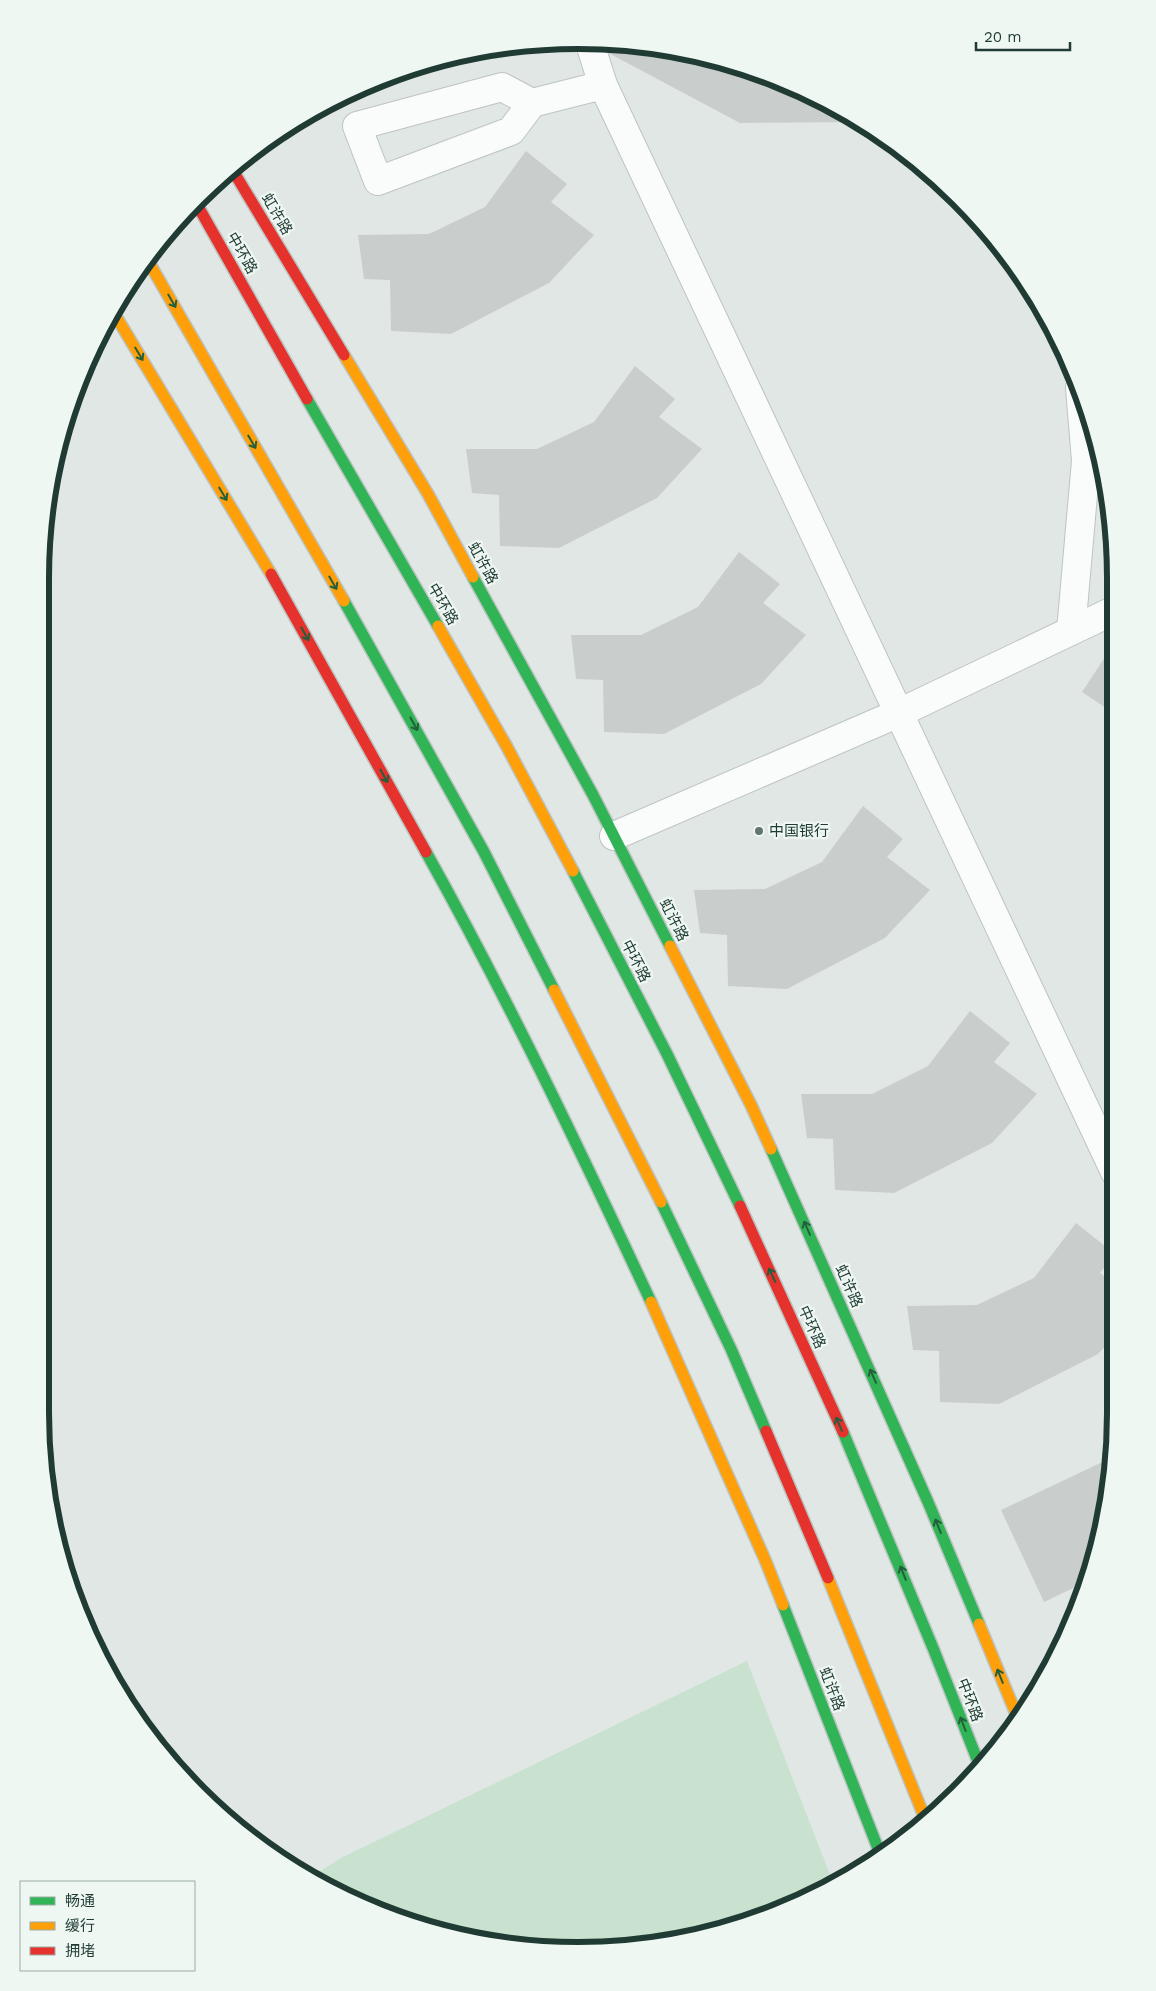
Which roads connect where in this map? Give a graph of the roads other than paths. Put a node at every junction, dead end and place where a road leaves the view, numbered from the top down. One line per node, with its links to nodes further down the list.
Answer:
1 (592, 49): 2 (street)
2 (603, 85): 3 (street); 12 (street)
3 (532, 103): 3 (street)
4 (235, 175): 13 (main road, 虹许路)
5 (199, 209): 16 (main road, 中环路, one-way to 5)
6 (151, 265): 17 (main road, one-way to 17)
7 (117, 318): 18 (main road, 虹许路, one-way to 18)
8 (1089, 441): 9 (street)
9 (1094, 471): 11 (street)
10 (1107, 614): 11 (street)
11 (1071, 631): 12 (street)
12 (899, 712): 13 (street); 14 (street)
13 (614, 836): 15 (main road, 虹许路, one-way to 13)
14 (1107, 1155)
15 (1014, 1712)
16 (977, 1761)
17 (923, 1814)
18 (878, 1849)

